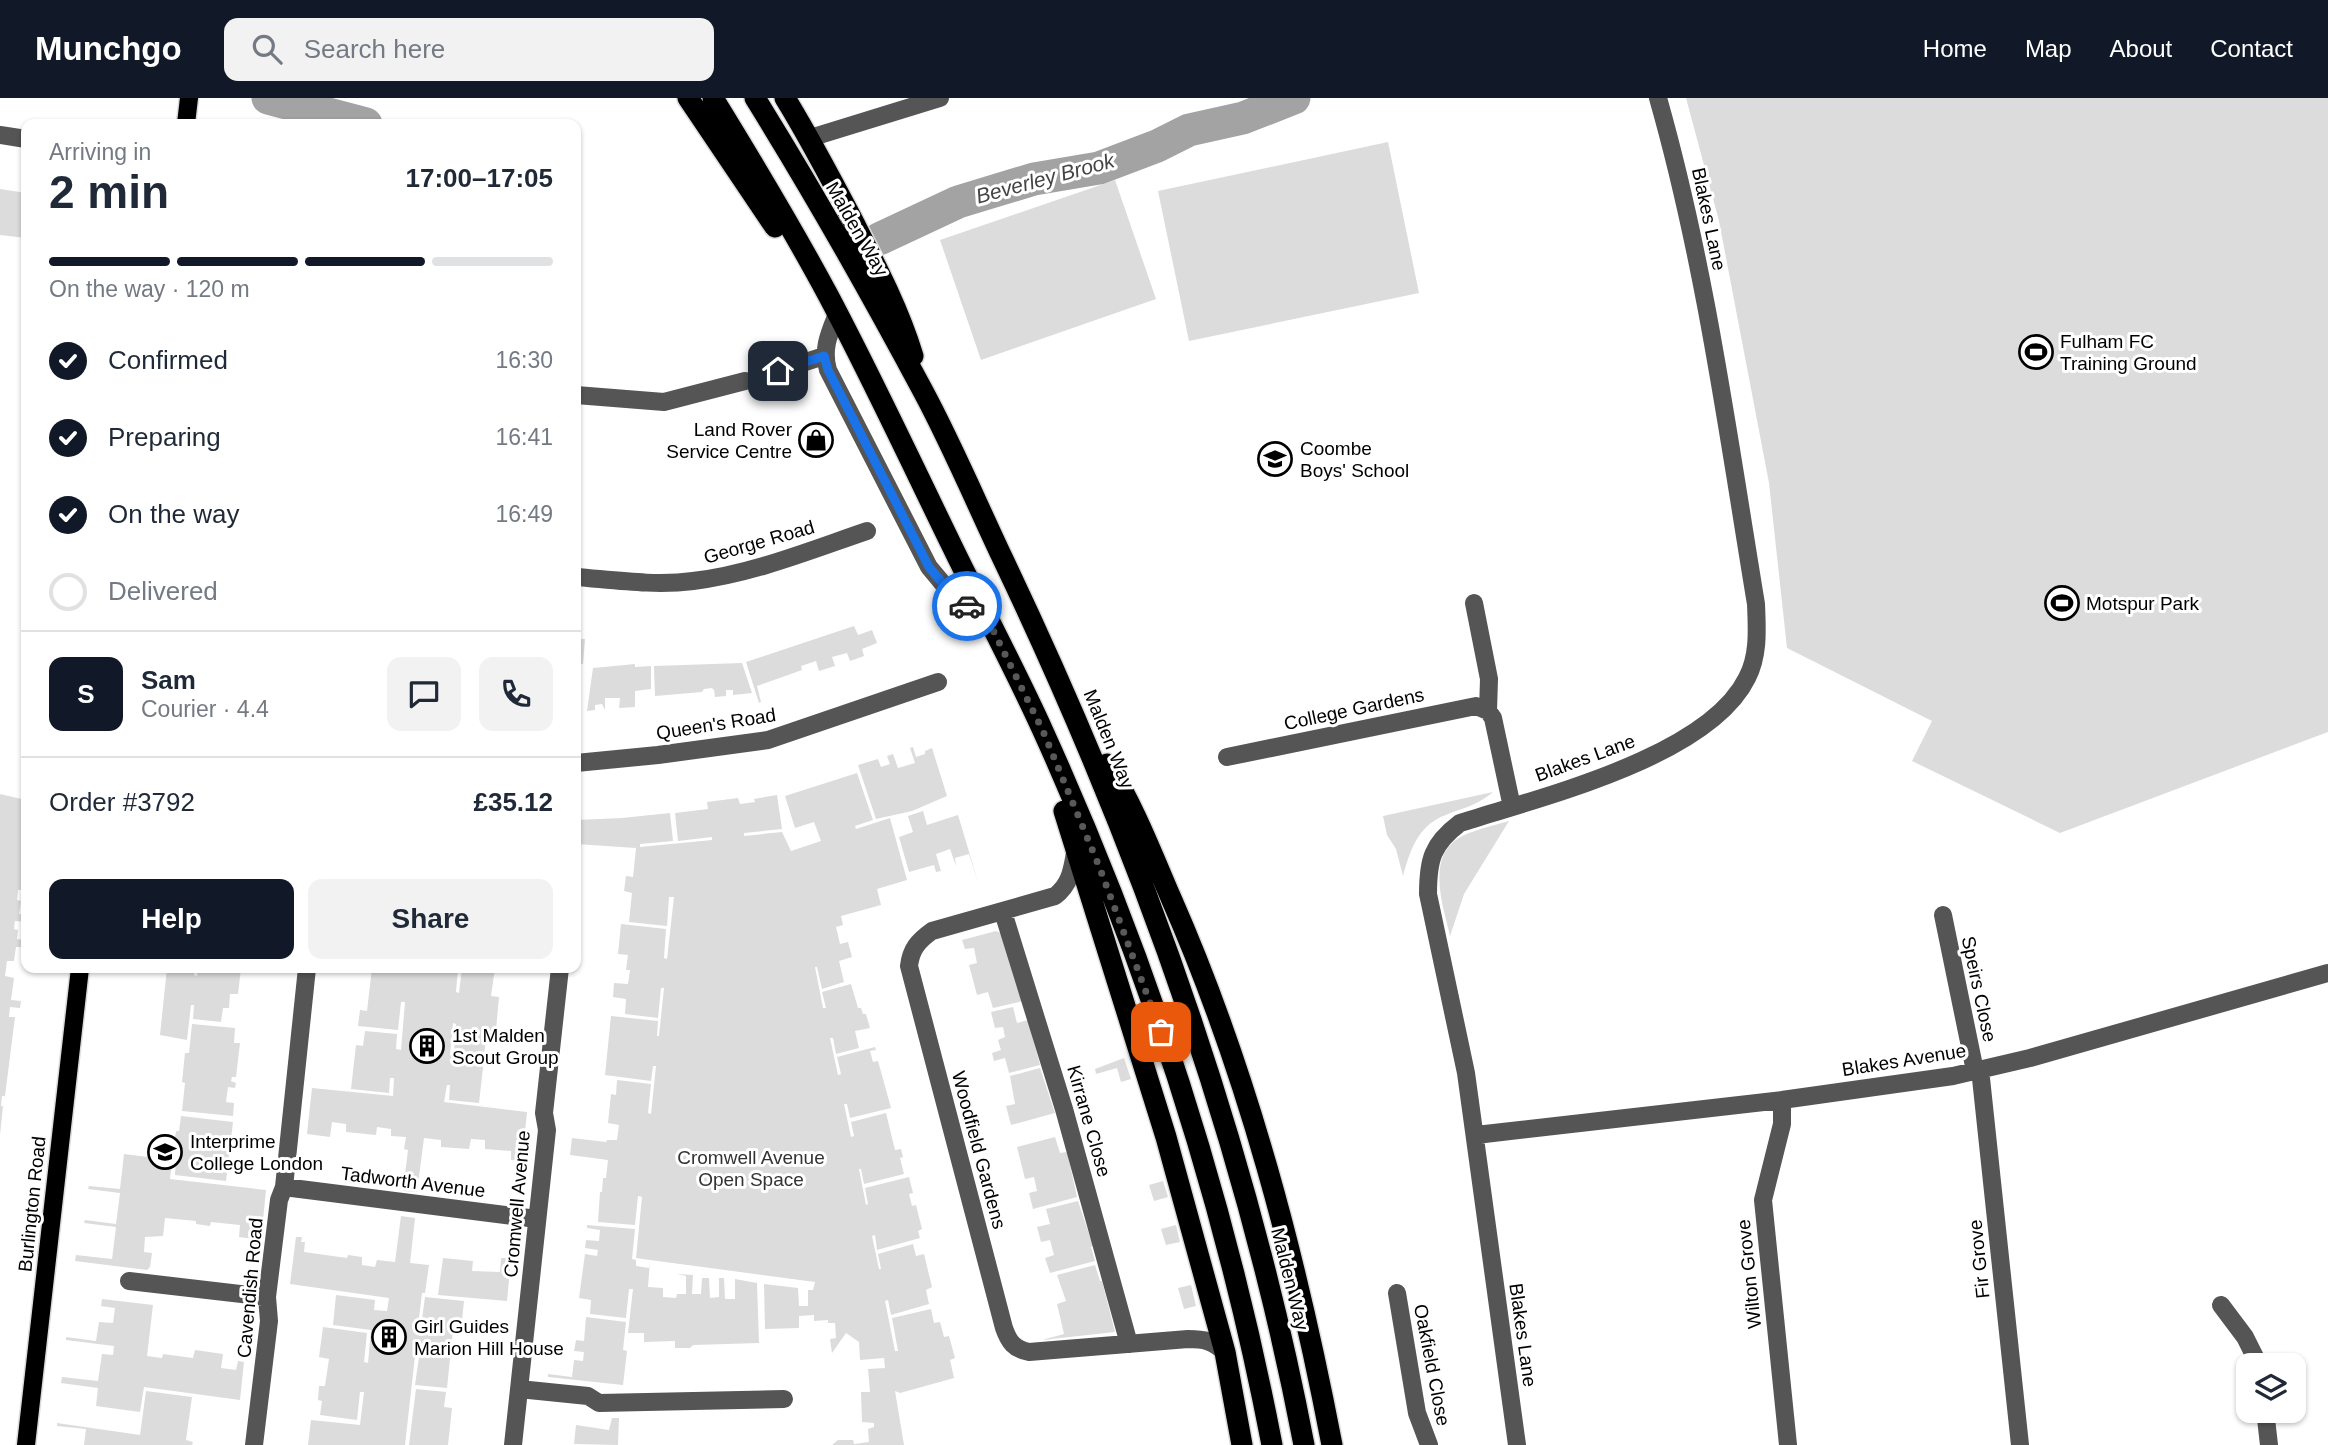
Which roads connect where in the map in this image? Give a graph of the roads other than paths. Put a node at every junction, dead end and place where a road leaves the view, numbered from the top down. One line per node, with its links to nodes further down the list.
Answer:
1 (189, 98): 8 (main road)
2 (688, 98): 12 (highway)
3 (713, 98): 12 (highway)
4 (755, 98): 16 (highway, Malden Way)
5 (785, 98): 11 (highway)
6 (940, 98): 11 (street)
7 (1658, 98): 28 (street, Blakes Lane)
8 (187, 119)
9 (0, 135): 10 (street)
10 (21, 138)
11 (810, 138): 16 (highway)
12 (832, 305): 13 (street); 21 (highway)
13 (824, 356): 14 (street); 21 (street)
14 (778, 371)
15 (746, 381): 17 (street)
16 (924, 393): 24 (highway, Malden Way)
17 (581, 395)
18 (867, 531): 19 (street, George Road)
19 (581, 577)
20 (1474, 603): 23 (street)
21 (990, 624): 25 (highway)
22 (938, 682): 27 (street, Queen's Road)
23 (1488, 711): 26 (street, College Gardens); 28 (street)
24 (1074, 712): 56 (highway, Malden Way); 57 (highway)
25 (1043, 731): 29 (highway); 55 (highway)
26 (1227, 757)
27 (581, 762)
28 (1512, 807): 38 (street, Blakes Lane)
29 (1075, 853): 30 (street, Woodfield Gardens); 46 (highway)
30 (1003, 912): 45 (street, Kirrane Close); 45 (street, Woodfield Gardens)
31 (1943, 915): 36 (street, Speirs Close)
32 (79, 973): 51 (main road, Burlington Road)
33 (306, 973): 39 (street, Cavendish Road)
34 (559, 973): 40 (street, Cromwell Avenue)
35 (2328, 973): 36 (street, Blakes Avenue)
36 (1978, 1070): 37 (street, Blakes Avenue); 61 (street, Fir Grove)
37 (1782, 1100): 38 (street, Blakes Avenue); 60 (street, Wilton Grove)
38 (1476, 1135): 59 (street, Blakes Lane)
39 (284, 1187): 40 (street, Tadworth Avenue); 43 (street, Cavendish Road)
40 (537, 1219): 48 (street, Cromwell Avenue)
41 (129, 1281): 43 (street)
42 (1397, 1293): 58 (street, Oakfield Close)
43 (267, 1297): 52 (street, Cavendish Road)
44 (2221, 1305): 47 (street)
45 (1129, 1344): 46 (street, Woodfield Gardens)
46 (1225, 1352): 54 (highway)
47 (2253, 1353)
48 (519, 1389): 49 (street); 53 (street, Cromwell Avenue)
49 (784, 1399)
50 (2266, 1423): 62 (street)
51 (26, 1445)
52 (254, 1445)
53 (513, 1445)
54 (1242, 1445)
55 (1272, 1445)
56 (1304, 1445)
57 (1332, 1445)
58 (1429, 1445)
59 (1517, 1445)
60 (1788, 1445)
61 (2020, 1445)
62 (2269, 1445)

